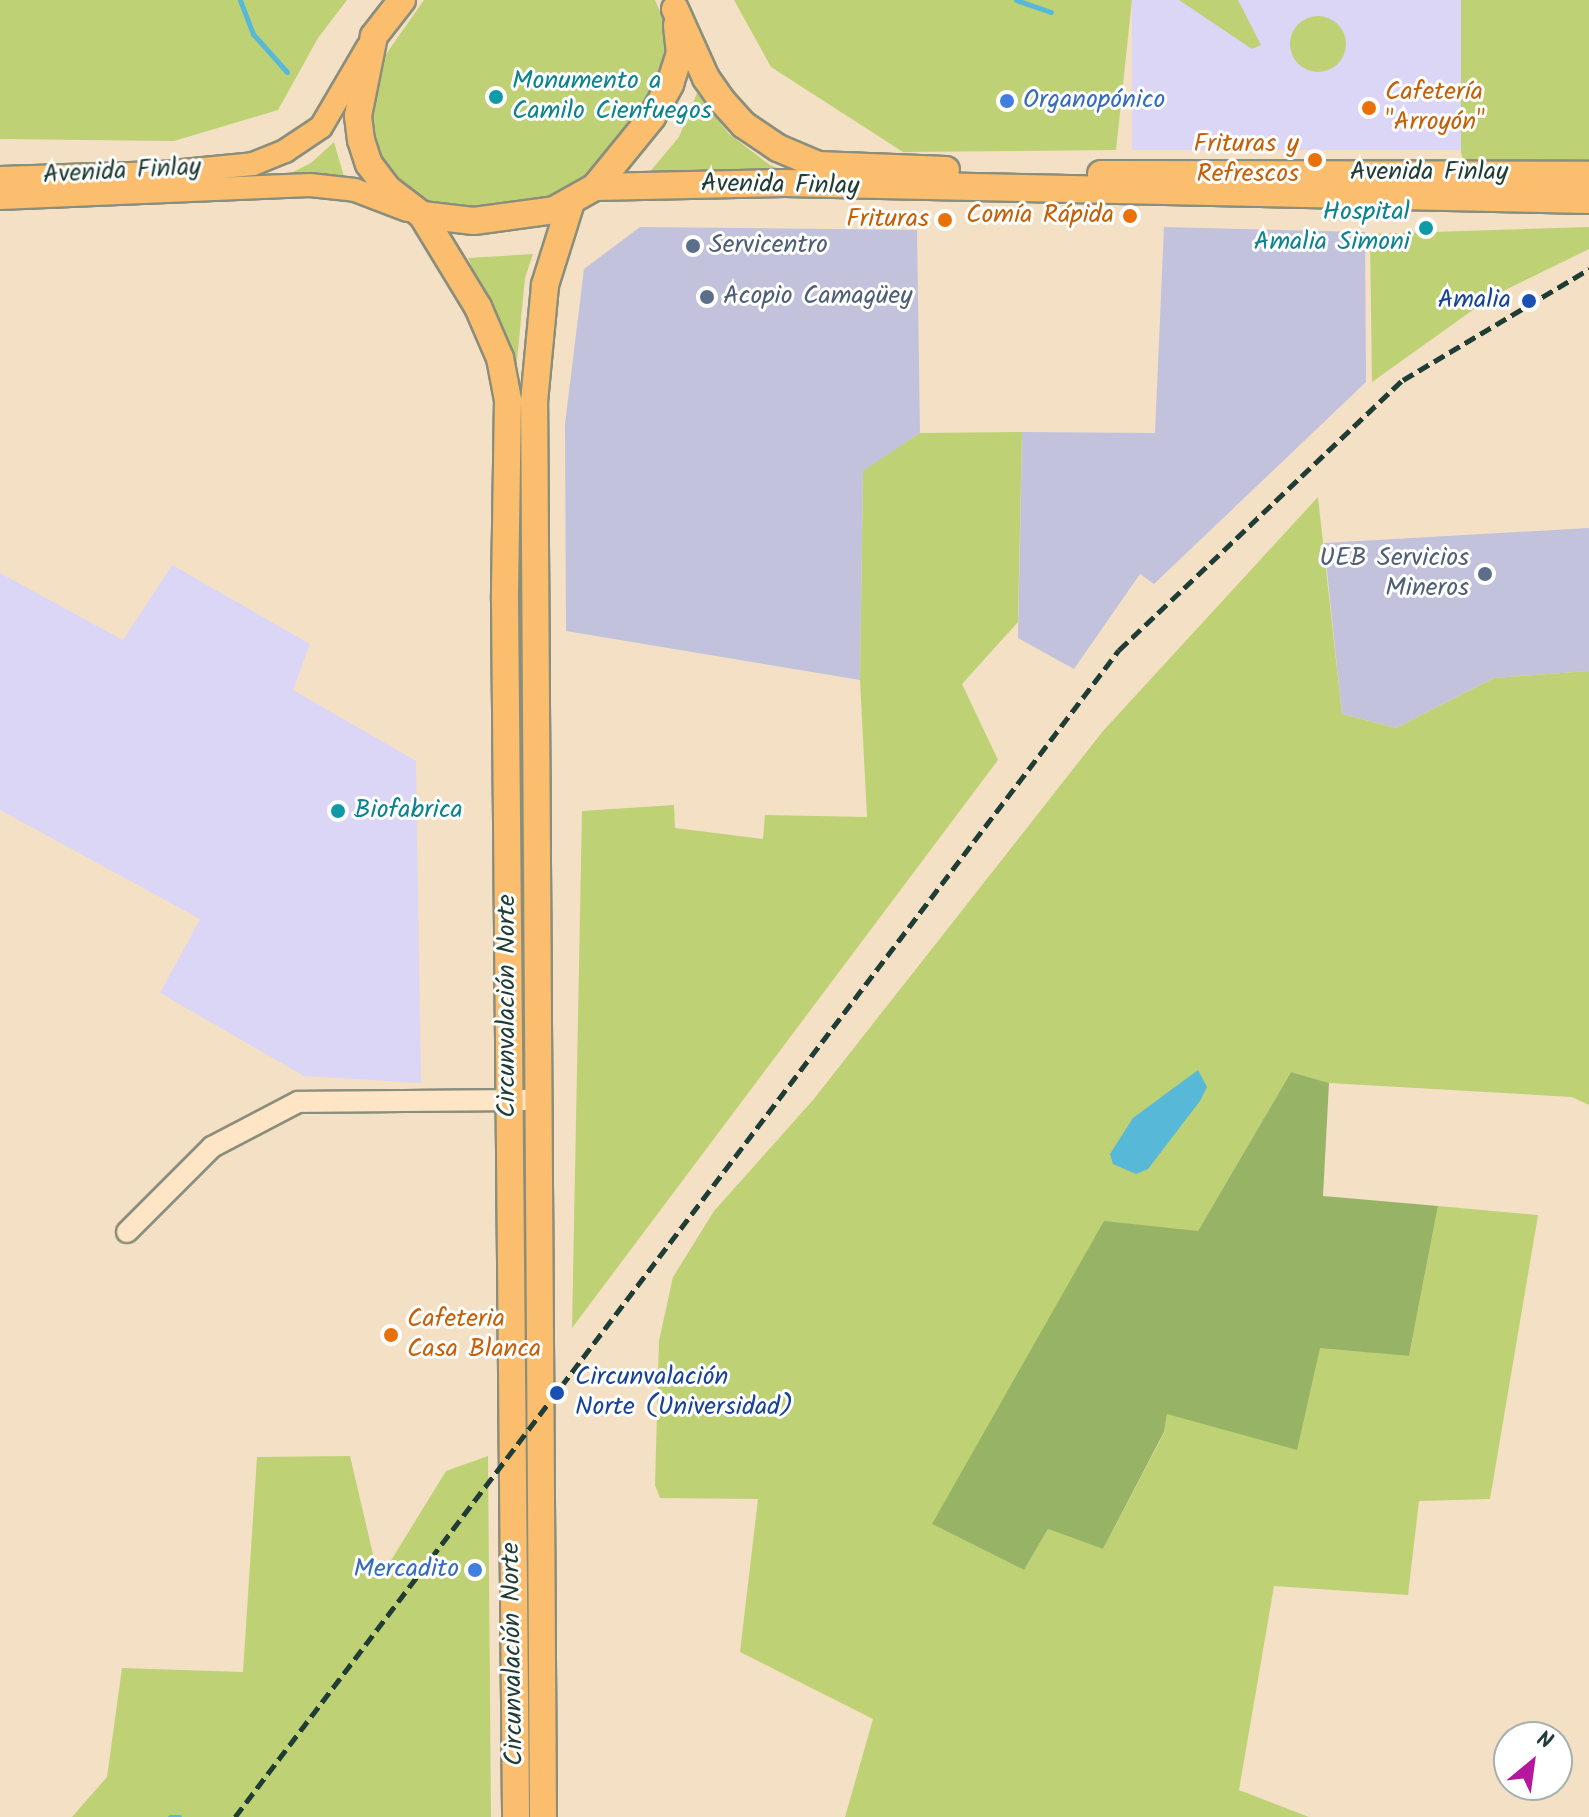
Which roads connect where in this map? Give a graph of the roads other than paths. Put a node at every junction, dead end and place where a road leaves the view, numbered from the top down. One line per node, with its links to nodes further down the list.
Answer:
1 (402, 0): 3 (highway)
2 (674, 5): 4 (highway, Avenida Finlay); 6 (highway)
3 (374, 36): 5 (main road, Avenida Finlay); 10 (highway)
4 (1589, 175)
5 (0, 178)
6 (595, 187): 8 (highway, Avenida Finlay); 9 (highway)
7 (0, 198): 10 (main road, Avenida Finlay)
8 (1589, 200)
9 (571, 202): 10 (highway); 11 (highway, Circunvalación Norte)
10 (422, 215): 12 (highway, Circunvalación Norte)
11 (539, 1100): 12 (street); 15 (highway, Circunvalación Norte)
12 (509, 1101): 13 (street); 14 (highway, Circunvalación Norte)
13 (127, 1232)
14 (516, 1817)
15 (543, 1817)

